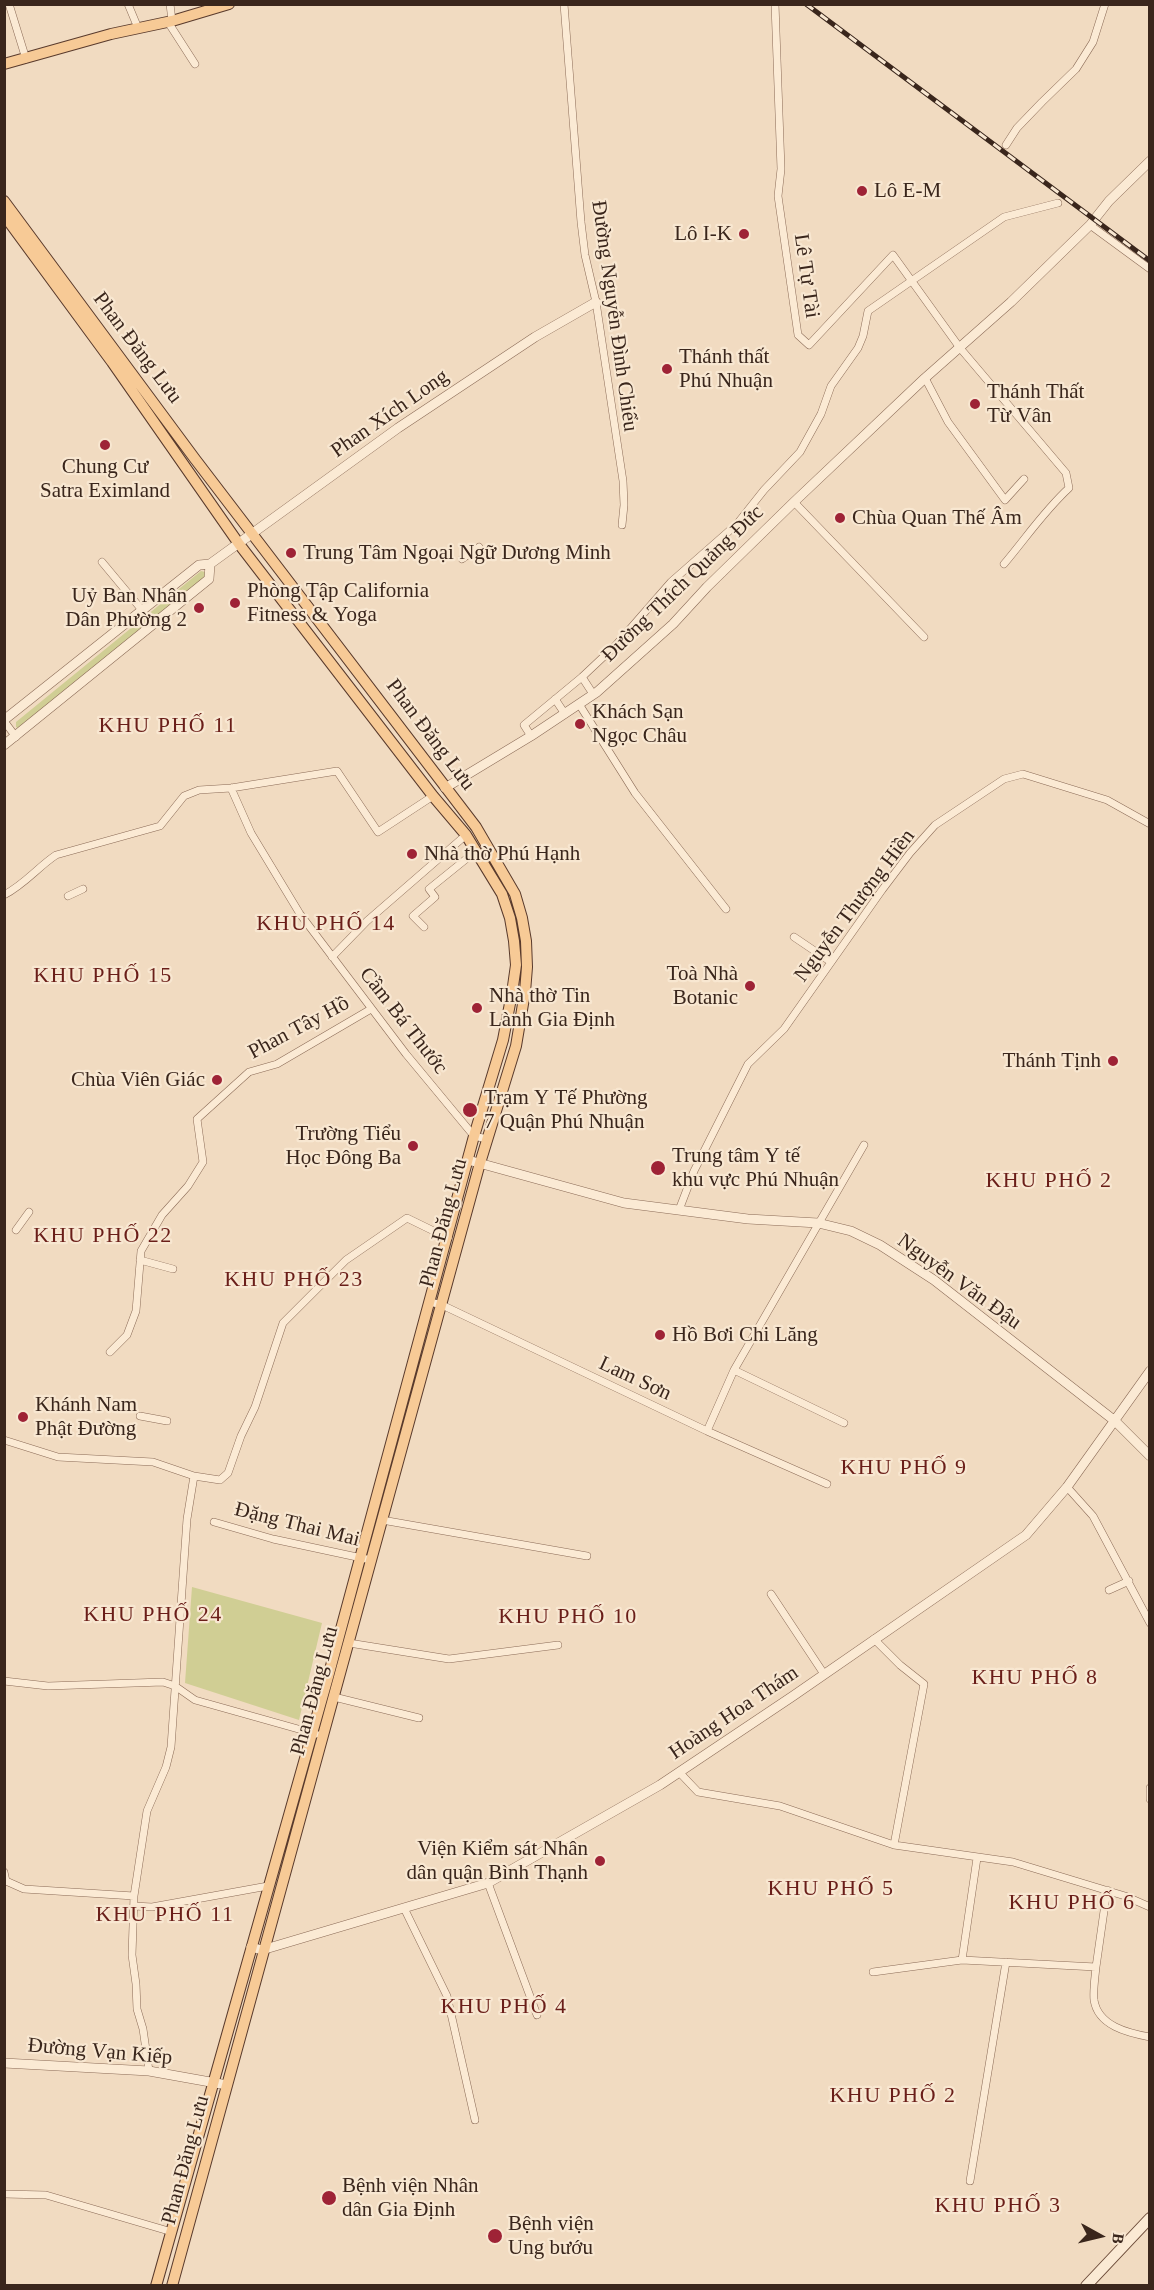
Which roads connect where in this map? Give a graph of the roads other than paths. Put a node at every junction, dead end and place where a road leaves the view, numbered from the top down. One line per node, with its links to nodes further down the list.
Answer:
1 (9, 4): 10 (street)
2 (128, 4): 9 (street)
3 (170, 4): 8 (street)
4 (229, 4): 8 (main road)
5 (564, 4): 21 (street, Đường Nguyễn Đình Chiểu)
6 (775, 4): 20 (street, Lê Tự Tài)
7 (1105, 4): 13 (street)
8 (170, 21): 9 (main road); 12 (street)
9 (138, 28): 10 (main road)
10 (26, 59): 11 (main road)
11 (4, 64)
12 (195, 64)
13 (1006, 144)
14 (1149, 161): 18 (street)
15 (4, 201): 27 (main road, Phan Đăng Lưu)
16 (1058, 203): 20 (street)
17 (4, 215): 28 (main road, Phan Đăng Lưu)
18 (1090, 225): 19 (street); 22 (street)
19 (1149, 269)
20 (913, 280): 22 (street, Lê Tự Tài); 36 (street)
21 (596, 303): 26 (street, Đường Nguyễn Đình Chiểu); 27 (street, Phan Xích Long)
22 (960, 348): 23 (street); 33 (street, Lê Tự Tài)
23 (925, 378): 24 (street); 25 (street, Đường Thích Quảng Đức)
24 (1024, 479)
25 (794, 502): 35 (street); 37 (street, Đường Thích Quảng Đức)
26 (622, 525)
27 (253, 535): 28 (street, Phan Xích Long); 46 (main road, Phan Đăng Lưu)
28 (239, 544): 32 (street, Phan Xích Long); 47 (main road, Phan Đăng Lưu)
29 (479, 547): 30 (street)
30 (462, 559)
31 (102, 562): 34 (street)
32 (210, 564): 34 (street, Phan Xích Long); 43 (street, Phan Xích Long)
33 (1004, 564)
34 (142, 610): 41 (street, Phan Xích Long)
35 (924, 637)
36 (582, 677): 37 (street); 38 (street)
37 (593, 694): 39 (street, Đường Thích Quảng Đức)
38 (555, 699): 40 (street); 42 (street)
39 (579, 704): 40 (street, Đường Thích Quảng Đức); 54 (street)
40 (565, 714): 42 (street, Đường Thích Quảng Đức)
41 (4, 721): 43 (street)
42 (531, 736): 46 (street, Đường Thích Quảng Đức)
43 (16, 737): 44 (street, Phan Xích Long)
44 (4, 745)
45 (231, 788): 47 (street); 52 (street); 57 (street, Cầm Bá Thước)
46 (445, 788): 47 (main road); 61 (main road, Phan Đăng Lưu)
47 (433, 796): 49 (main road, Phan Đăng Lưu)
48 (1149, 824): 58 (street, Nguyễn Thượng Hiền)
49 (466, 835): 50 (main road, Phan Đăng Lưu); 57 (street)
50 (476, 851): 55 (street); 60 (main road, Phan Đăng Lưu)
51 (83, 889): 53 (street)
52 (4, 895)
53 (68, 896)
54 (726, 909)
55 (424, 927)
56 (794, 937): 58 (street)
57 (332, 957): 59 (street, Cầm Bá Thước)
58 (831, 962): 65 (street, Nguyễn Thượng Hiền)
59 (371, 1009): 60 (street, Cầm Bá Thước); 70 (street, Phan Tây Hồ)
60 (474, 1136): 61 (street); 63 (main road, Phan Đăng Lưu)
61 (487, 1139): 64 (main road, Phan Đăng Lưu)
62 (864, 1145): 67 (street)
63 (468, 1160): 64 (street, Nguyễn Văn Đậu); 69 (main road, Phan Đăng Lưu)
64 (480, 1163): 65 (street, Nguyễn Văn Đậu); 73 (main road, Phan Đăng Lưu)
65 (679, 1210): 67 (street, Nguyễn Văn Đậu)
66 (29, 1212): 68 (street)
67 (818, 1223): 75 (street); 79 (street, Nguyễn Văn Đậu)
68 (16, 1230)
69 (448, 1238): 72 (main road, Phan Đăng Lưu); 84 (street)
70 (140, 1260): 71 (street); 74 (street, Phan Tây Hồ)
71 (173, 1269)
72 (430, 1302): 73 (street, Lam Sơn); 90 (main road, Phan Đăng Lưu)
73 (442, 1305): 81 (street, Lam Sơn); 87 (main road, Phan Đăng Lưu)
74 (111, 1352)
75 (734, 1370): 80 (street); 81 (street)
76 (1149, 1371): 79 (street, Hoàng Hoa Thám)
77 (140, 1416): 78 (street)
78 (167, 1421)
79 (1115, 1421): 83 (street, Nguyễn Văn Đậu); 86 (street, Hoàng Hoa Thám)
80 (844, 1423)
81 (707, 1431): 85 (street, Lam Sơn)
82 (4, 1440): 84 (street)
83 (1149, 1456)
84 (194, 1476): 101 (street)
85 (827, 1484)
86 (1066, 1487): 92 (street); 96 (street, Hoàng Hoa Thám)
87 (382, 1520): 89 (street); 91 (main road, Phan Đăng Lưu)
88 (214, 1522): 90 (street, Đặng Thai Mai)
89 (587, 1556)
90 (360, 1557): 91 (street, Đặng Thai Mai); 104 (main road, Phan Đăng Lưu)
91 (371, 1560): 97 (main road, Phan Đăng Lưu)
92 (1129, 1581): 93 (street); 95 (street)
93 (1109, 1590)
94 (771, 1594): 99 (street)
95 (1149, 1623)
96 (874, 1639): 99 (street, Hoàng Hoa Thám); 109 (street)
97 (349, 1643): 98 (street); 102 (main road, Phan Đăng Lưu)
98 (558, 1645)
99 (824, 1674): 106 (street, Hoàng Hoa Thám)
100 (4, 1681): 101 (street)
101 (175, 1686): 104 (street); 115 (street)
102 (334, 1697): 103 (street); 105 (main road, Phan Đăng Lưu)
103 (419, 1718)
104 (312, 1733): 105 (street); 113 (main road, Phan Đăng Lưu)
105 (324, 1737): 120 (main road, Phan Đăng Lưu)
106 (679, 1772): 109 (street); 112 (street, Hoàng Hoa Thám)
107 (1149, 1788): 108 (street)
108 (1149, 1799)
109 (894, 1845): 110 (street)
110 (977, 1858): 114 (street); 121 (street)
111 (4, 1872): 115 (street)
112 (488, 1883): 118 (street, Hoàng Hoa Thám); 125 (street)
113 (268, 1886): 116 (street); 119 (main road, Phan Đăng Lưu)
114 (1107, 1890): 117 (street); 123 (street)
115 (134, 1896): 116 (street)
116 (134, 1906): 128 (street)
117 (1149, 1907)
118 (404, 1908): 120 (street, Hoàng Hoa Thám); 131 (street)
119 (251, 1947): 120 (street); 129 (main road, Phan Đăng Lưu)
120 (262, 1950): 130 (main road, Phan Đăng Lưu)
121 (962, 1960): 122 (street); 124 (street)
122 (1006, 1962): 123 (street); 132 (street)
123 (1096, 1967): 126 (street)
124 (873, 1972)
125 (537, 2015)
126 (1149, 2037)
127 (4, 2063): 128 (street, Đường Vạn Kiếp)
128 (149, 2071): 129 (street, Đường Vạn Kiếp)
129 (214, 2082): 130 (street, Đường Vạn Kiếp); 133 (main road, Phan Đăng Lưu)
130 (227, 2085): 135 (main road, Phan Đăng Lưu)
131 (475, 2120)
132 (970, 2181)
133 (183, 2192): 135 (main road); 137 (main road, Phan Đăng Lưu)
134 (4, 2194): 137 (street)
135 (196, 2195): 139 (main road, Phan Đăng Lưu)
136 (1149, 2218): 140 (main road)
137 (172, 2232): 138 (main road, Phan Đăng Lưu)
138 (156, 2286)
139 (172, 2286)
140 (1086, 2286)

